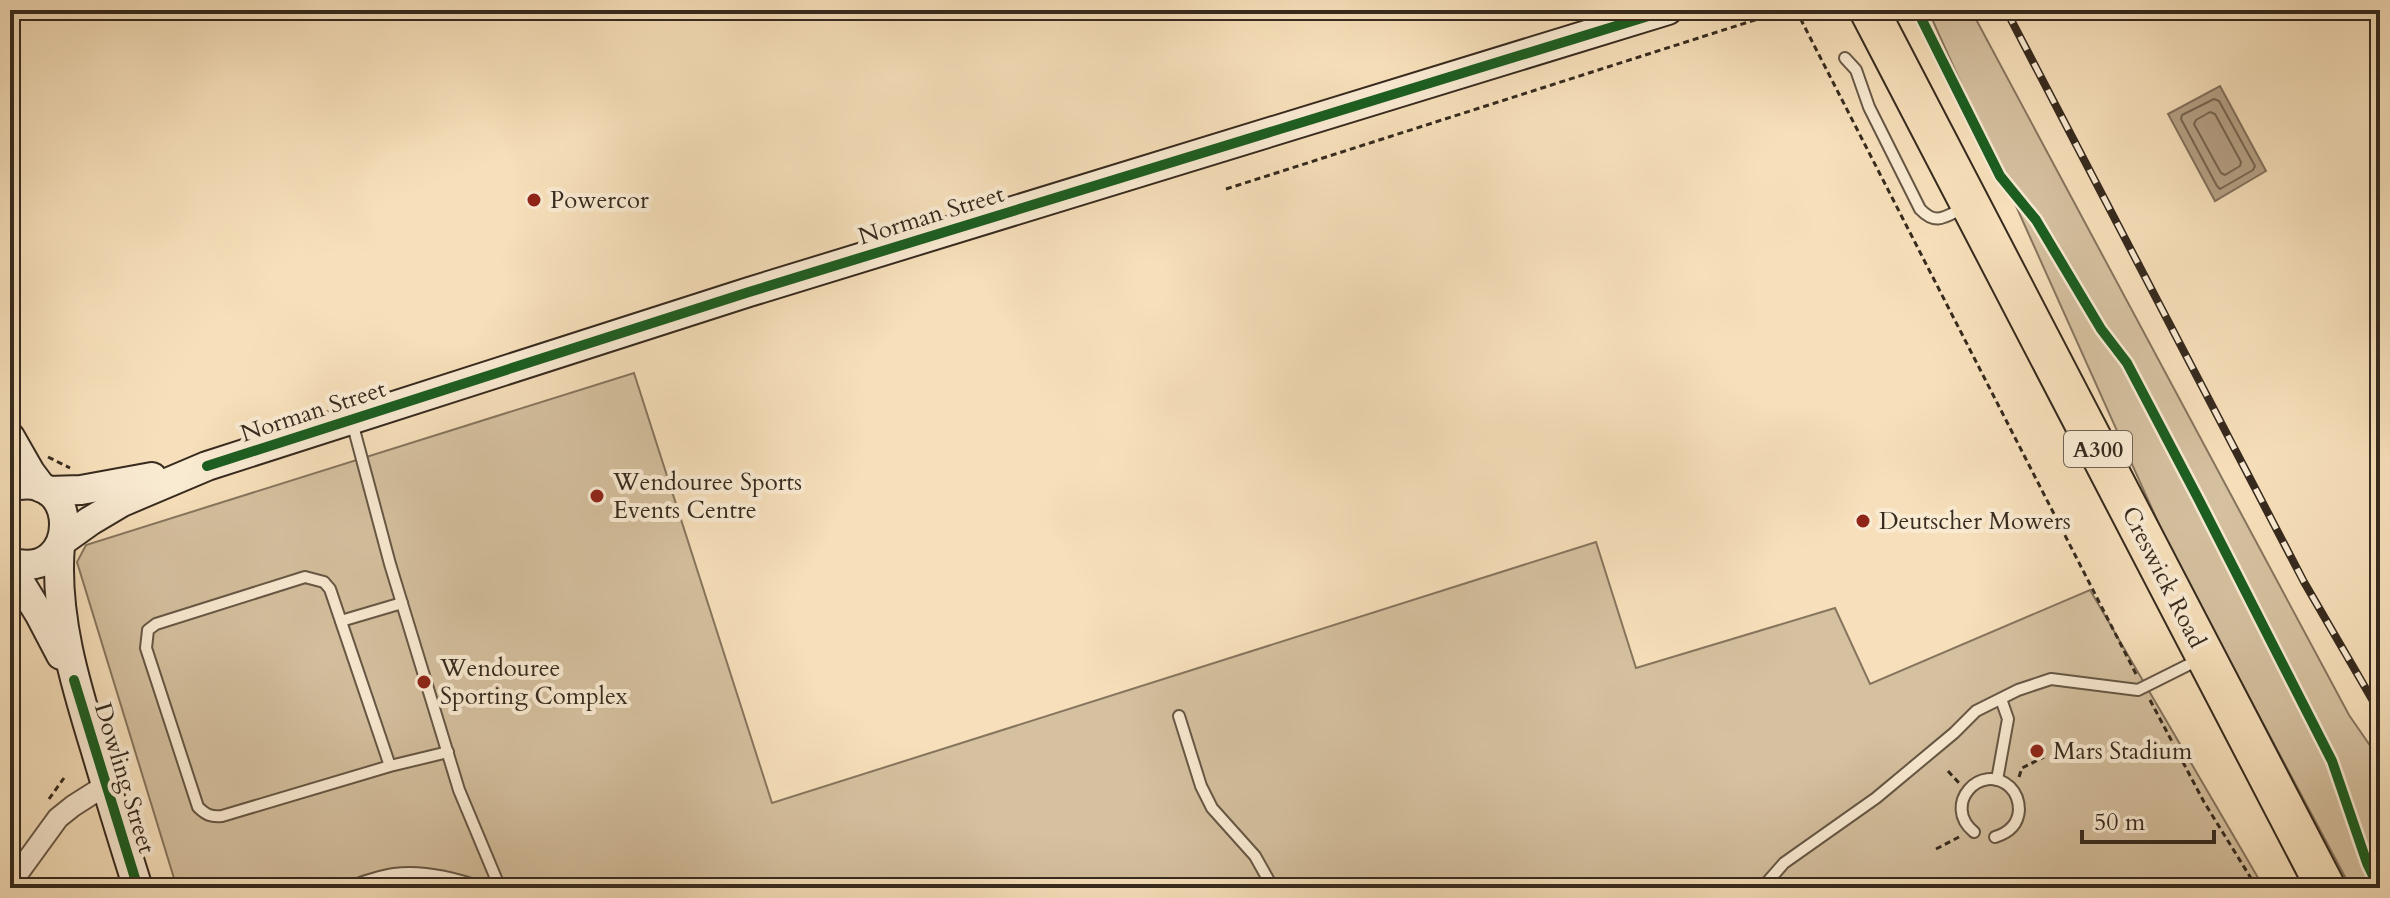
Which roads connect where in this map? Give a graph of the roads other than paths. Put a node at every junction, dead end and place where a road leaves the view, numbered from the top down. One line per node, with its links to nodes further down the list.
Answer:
1 (1668, 10): 5 (main road, Norman Street)
2 (1869, 10): 4 (highway, Creswick Road / A300)
3 (1845, 58): 4 (lane)
4 (1972, 204): 14 (highway, Creswick Road / A300)
5 (352, 420): 7 (main road, Norman Street); 12 (lane)
6 (10, 437): 9 (main road)
7 (207, 466): 9 (main road, Norman Street); 10 (main road, Norman Street)
8 (10, 487): 9 (main road, Norman Street)
9 (45, 490): 10 (main road)
10 (61, 543): 11 (main road, Norman Street); 15 (main road, Dowling Street)
11 (10, 564): 15 (main road, Dowling Street)
12 (402, 603): 13 (lane); 18 (lane)
13 (341, 621): 19 (lane); 19 (lane)
14 (2205, 656): 16 (lane); 31 (highway, Creswick Road / A300)
15 (74, 680): 21 (main road, Dowling Street)
16 (2001, 699): 20 (lane); 30 (lane)
17 (1179, 716): 29 (lane)
18 (448, 752): 19 (lane); 28 (lane)
19 (390, 766)
20 (1997, 780): 22 (lane); 23 (lane)
21 (106, 785): 24 (street); 25 (main road, Dowling Street)
22 (1974, 832)
23 (1995, 837)
24 (10, 884)
25 (138, 888)
26 (345, 888): 27 (lane)
27 (483, 888)
28 (500, 888)
29 (1273, 888)
30 (1762, 888)
31 (2326, 888)

